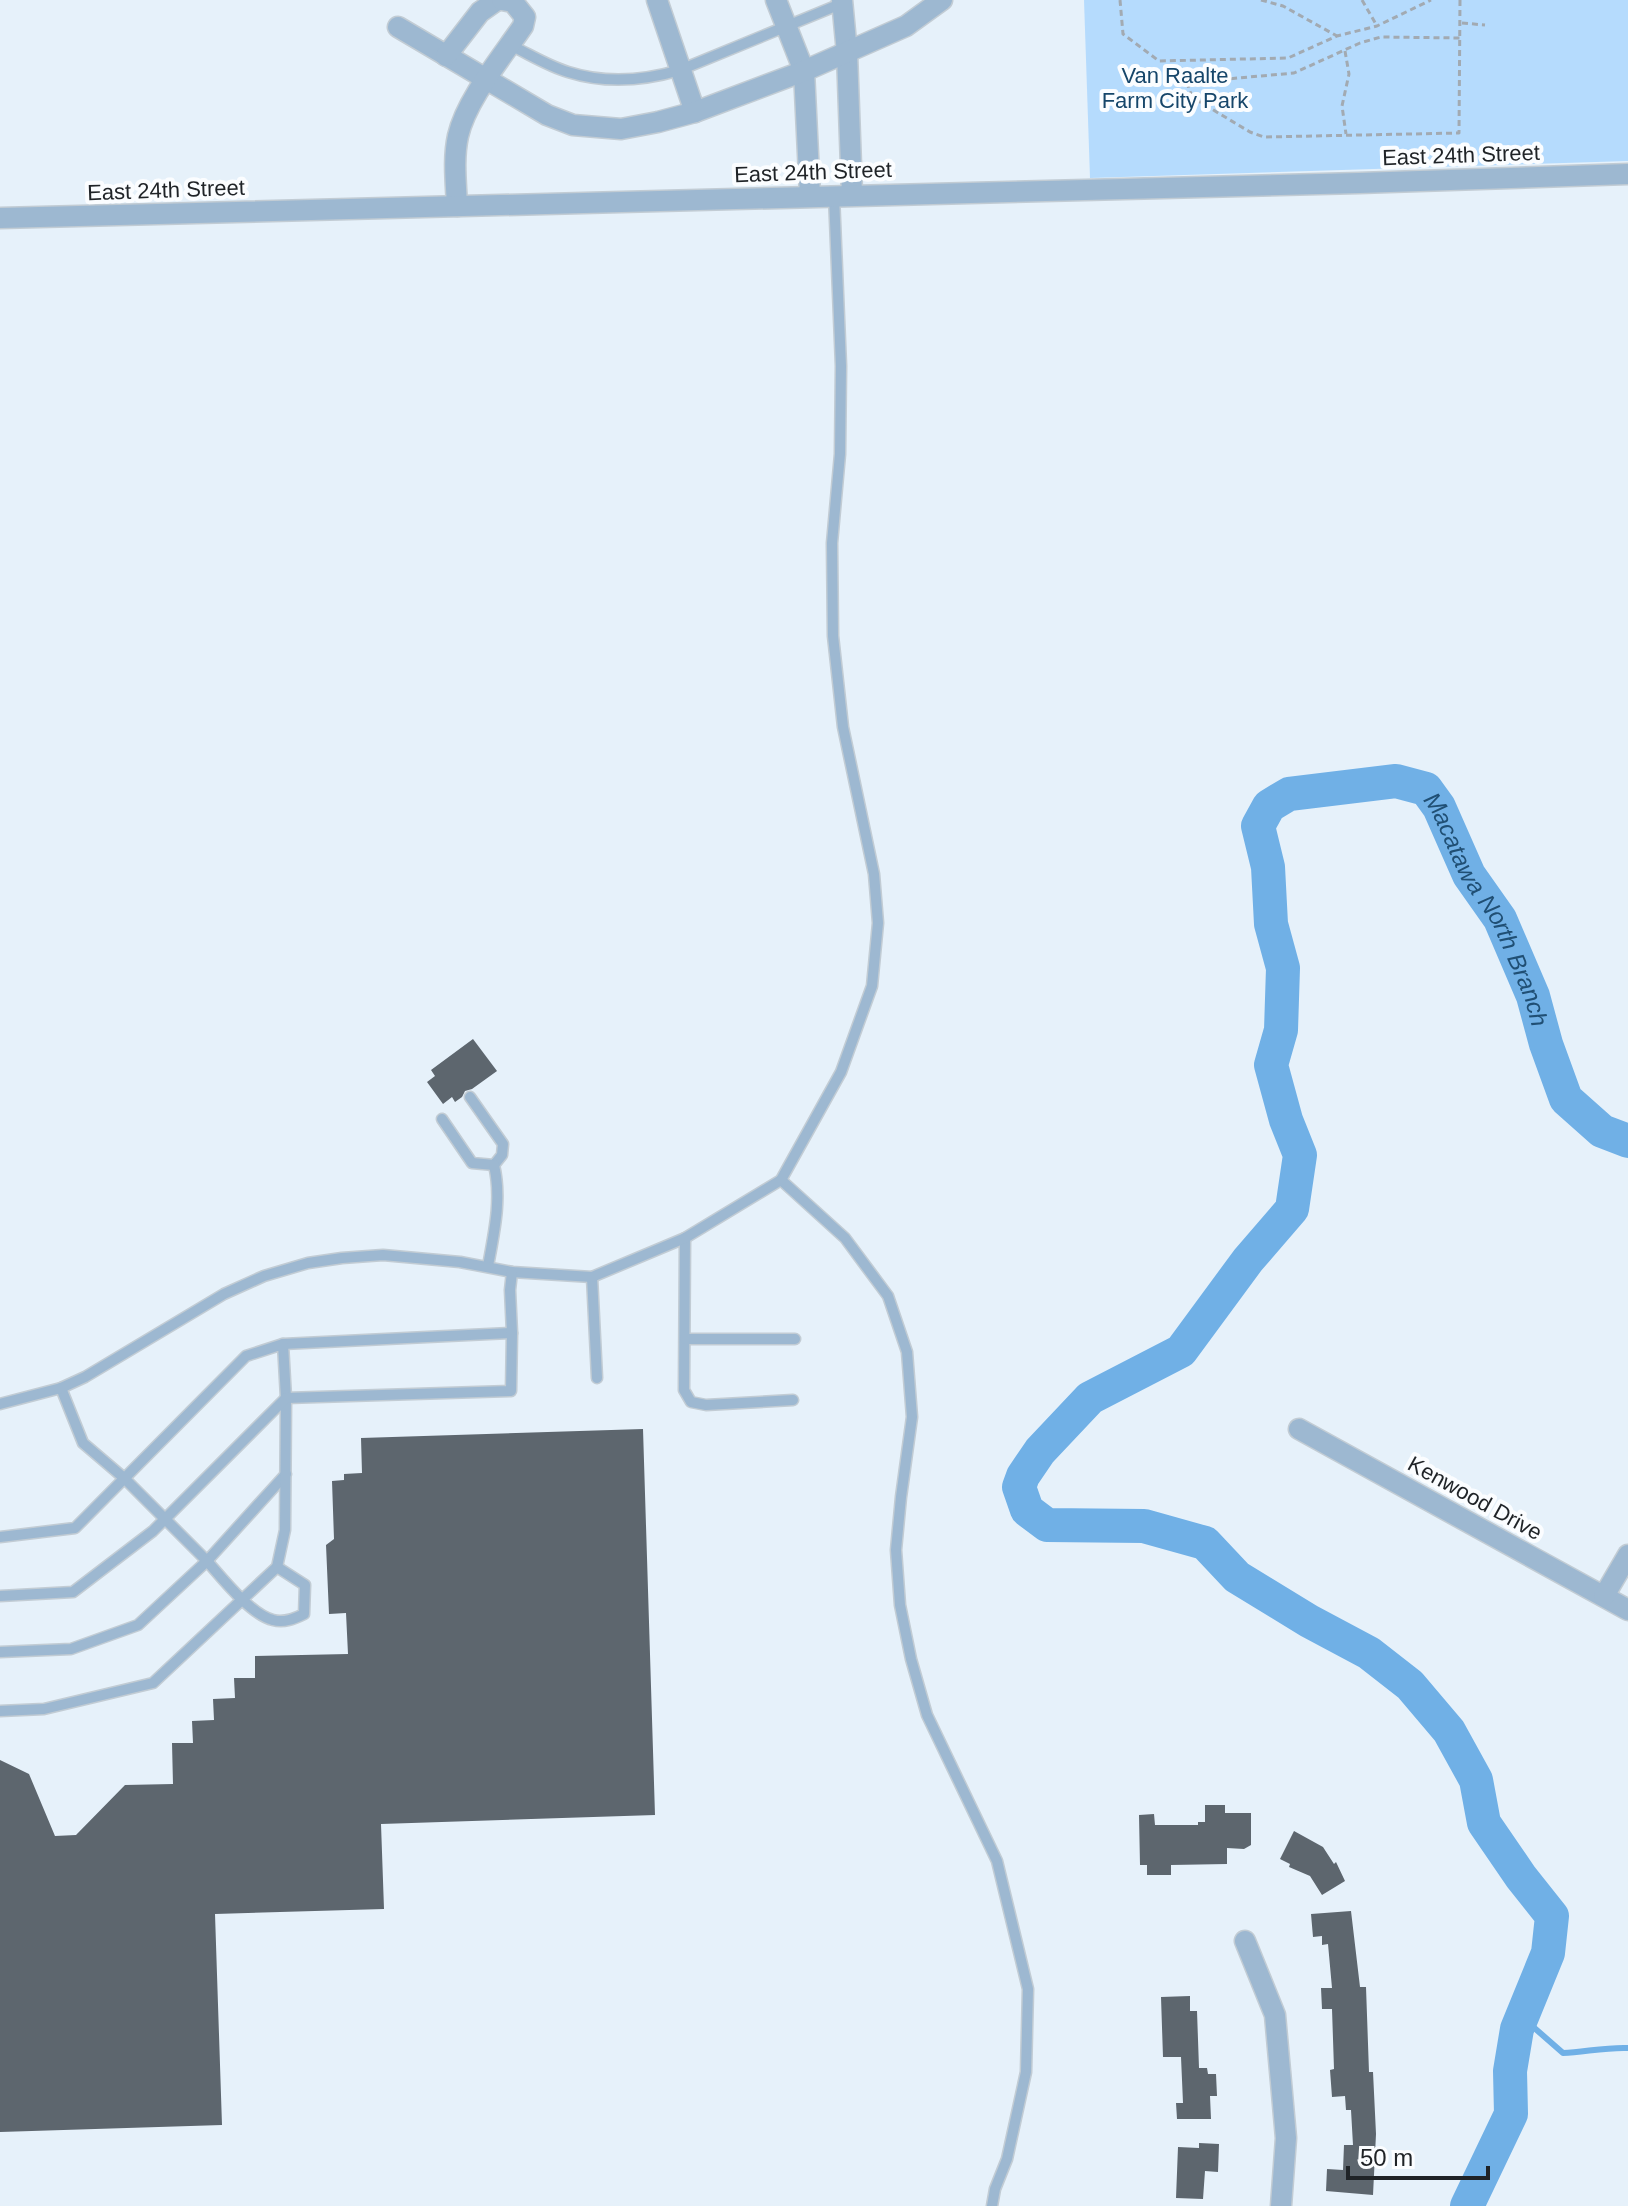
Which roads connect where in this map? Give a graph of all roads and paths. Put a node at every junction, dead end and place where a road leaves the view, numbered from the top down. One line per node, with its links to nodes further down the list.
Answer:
1 (500, 0): 18 (street); 21 (street)
2 (657, 0): 22 (street)
3 (776, 0): 15 (street)
4 (942, 0): 20 (street)
5 (1261, 0): 16 (path)
6 (1362, 0): 13 (path)
7 (1431, 0): 13 (path)
8 (1460, 0): 11 (path)
9 (845, 1): 15 (lane); 20 (street)
10 (1122, 1): 16 (path)
11 (1462, 23): 12 (path); 17 (path)
12 (1485, 25)
13 (1377, 26): 16 (path)
14 (398, 27): 21 (street)
15 (786, 27): 22 (lane); 23 (street)
16 (1337, 36)
17 (1461, 38): 19 (path); 26 (path)
18 (510, 45): 22 (lane); 24 (street)
19 (1344, 50): 26 (path); 26 (path)
20 (847, 53): 23 (street); 28 (street)
21 (446, 56): 24 (street)
22 (680, 70): 25 (street)
23 (804, 71): 25 (street); 29 (street)
24 (487, 80): 25 (street); 30 (street)
25 (695, 112)
26 (1346, 134)
27 (1628, 174): 28 (street, East 24th Street)
28 (843, 195): 29 (street, East 24th Street); 35 (lane)
29 (810, 196): 30 (street, East 24th Street)
30 (457, 206): 31 (street, East 24th Street)
31 (0, 218)
32 (470, 1097): 34 (lane)
33 (442, 1119): 34 (lane)
34 (494, 1165): 37 (lane)
35 (781, 1180): 36 (lane); 64 (lane)
36 (685, 1238): 39 (lane); 41 (lane)
37 (488, 1266): 38 (lane); 45 (lane)
38 (512, 1272): 39 (lane); 40 (lane)
39 (592, 1277): 44 (lane)
40 (512, 1333): 43 (lane); 46 (lane)
41 (685, 1339): 42 (lane); 47 (lane)
42 (795, 1339)
43 (283, 1344): 46 (lane); 51 (lane)
44 (597, 1378)
45 (61, 1388): 48 (lane); 51 (lane)
46 (286, 1398): 50 (lane); 52 (lane)
47 (793, 1400)
48 (0, 1404)
49 (1299, 1429): 58 (street, Kenwood Drive)
50 (286, 1474): 55 (lane); 56 (lane)
51 (124, 1478): 52 (lane); 53 (lane)
52 (165, 1519): 55 (lane); 57 (lane)
53 (0, 1537)
54 (1628, 1555): 58 (street)
55 (207, 1561): 59 (lane); 61 (lane)
56 (277, 1567): 59 (lane); 59 (lane)
57 (0, 1596)
58 (1604, 1596): 60 (street, Kenwood Drive)
59 (242, 1601): 62 (lane)
60 (1628, 1610)
61 (0, 1652)
62 (0, 1711)
63 (1245, 1941): 65 (street)
64 (992, 2206)
65 (1281, 2206)

